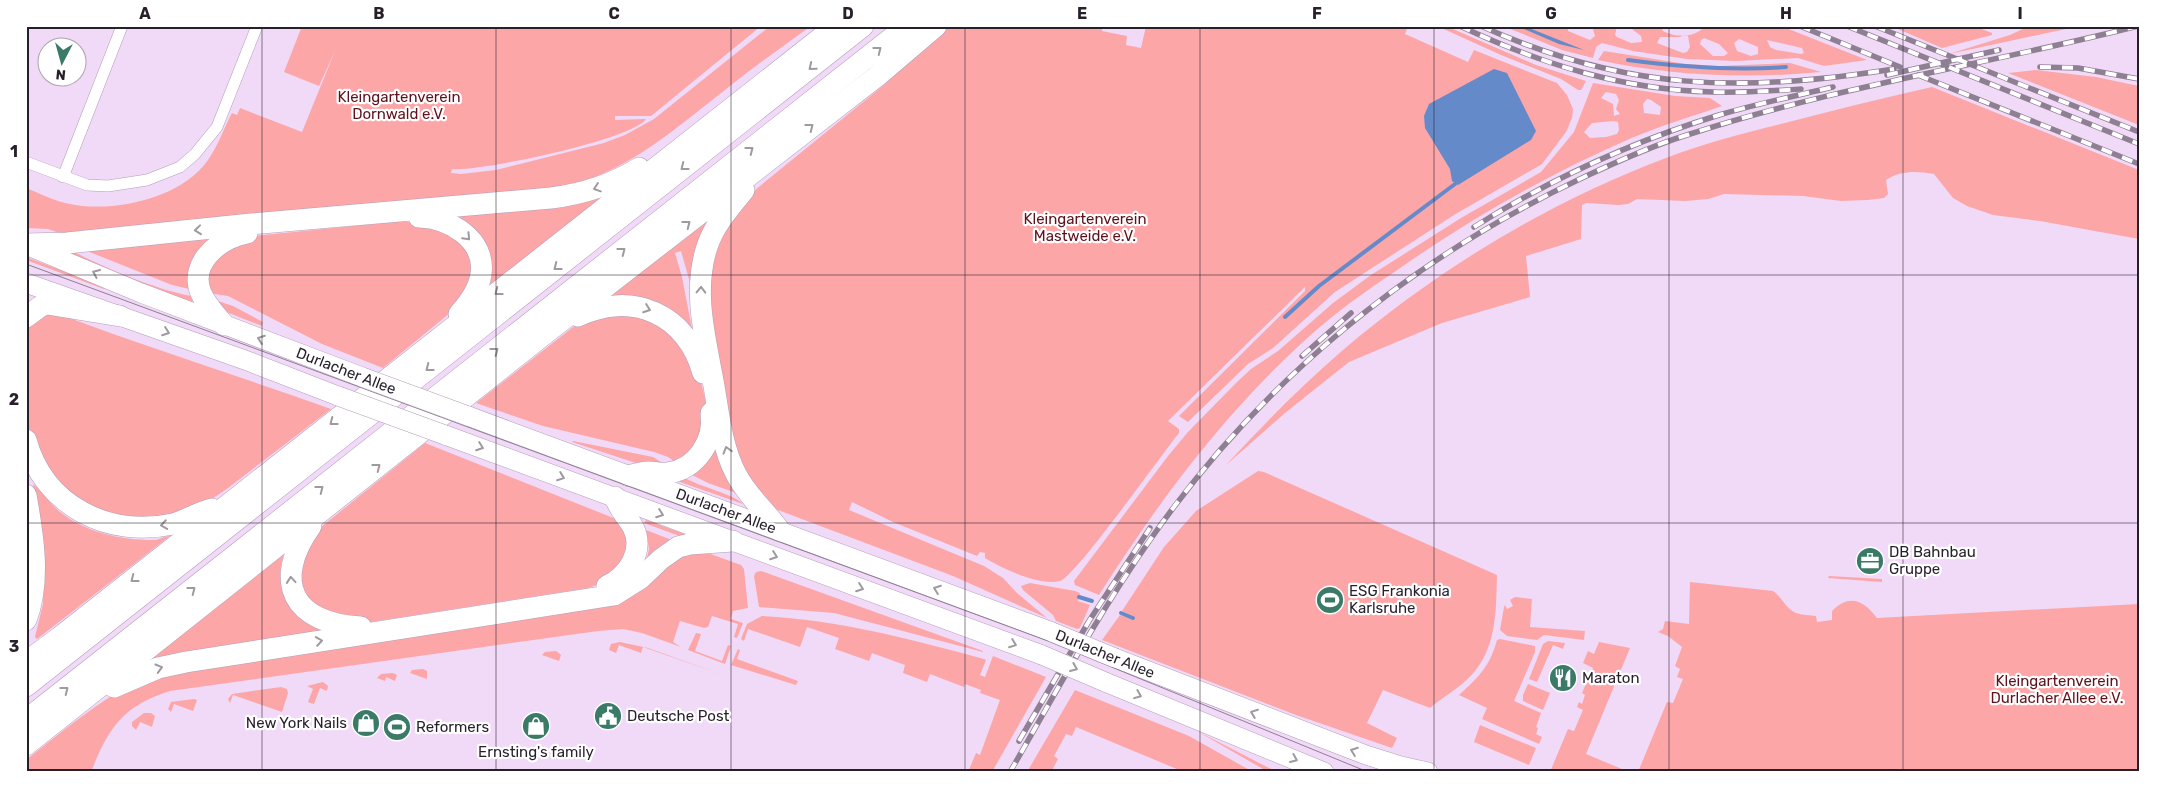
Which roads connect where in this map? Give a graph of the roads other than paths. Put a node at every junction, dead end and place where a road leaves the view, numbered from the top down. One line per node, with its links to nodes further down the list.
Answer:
1 (122, 26): 10 (street)
2 (256, 26): 10 (street)
3 (836, 26): 7 (highway)
4 (863, 26): 28 (highway, one-way to 28)
5 (907, 26): 30 (highway, one-way to 5)
6 (936, 26): 8 (highway, one-way to 6)
7 (701, 131): 11 (highway, one-way to 11); 17 (highway, one-way to 17)
8 (771, 157): 16 (highway, one-way to 8); 24 (highway, one-way to 8)
9 (26, 162): 10 (street)
10 (63, 177)
11 (26, 244): 15 (main road, Durlacher Allee, one-way to 11)
12 (26, 283): 13 (main road, Durlacher Allee)
13 (120, 316): 14 (highway); 21 (main road, Durlacher Allee, one-way to 21, bridge)
14 (26, 317)
15 (224, 325): 17 (highway, one-way to 17); 19 (main road, Durlacher Allee, one-way to 15, bridge)
16 (551, 329): 19 (highway, one-way to 19); 23 (highway, one-way to 16)
17 (440, 338): 22 (highway, one-way to 22)
18 (26, 440): 22 (highway, one-way to 18)
19 (629, 476): 24 (main road, Durlacher Allee)
20 (26, 495): 26 (highway)
21 (614, 497): 23 (highway, one-way to 23); 25 (main road, Durlacher Allee, one-way to 25)
22 (227, 505): 27 (highway, one-way to 27)
23 (325, 508): 29 (highway)
24 (780, 531): 33 (main road, Durlacher Allee, one-way to 24, bridge)
25 (733, 541): 29 (highway, one-way to 25); 32 (main road, Durlacher Allee, one-way to 32, bridge)
26 (26, 620)
27 (26, 662)
28 (26, 686)
29 (68, 712): 31 (highway)
30 (26, 720)
31 (26, 745)
32 (1324, 772)
33 (1428, 772)

